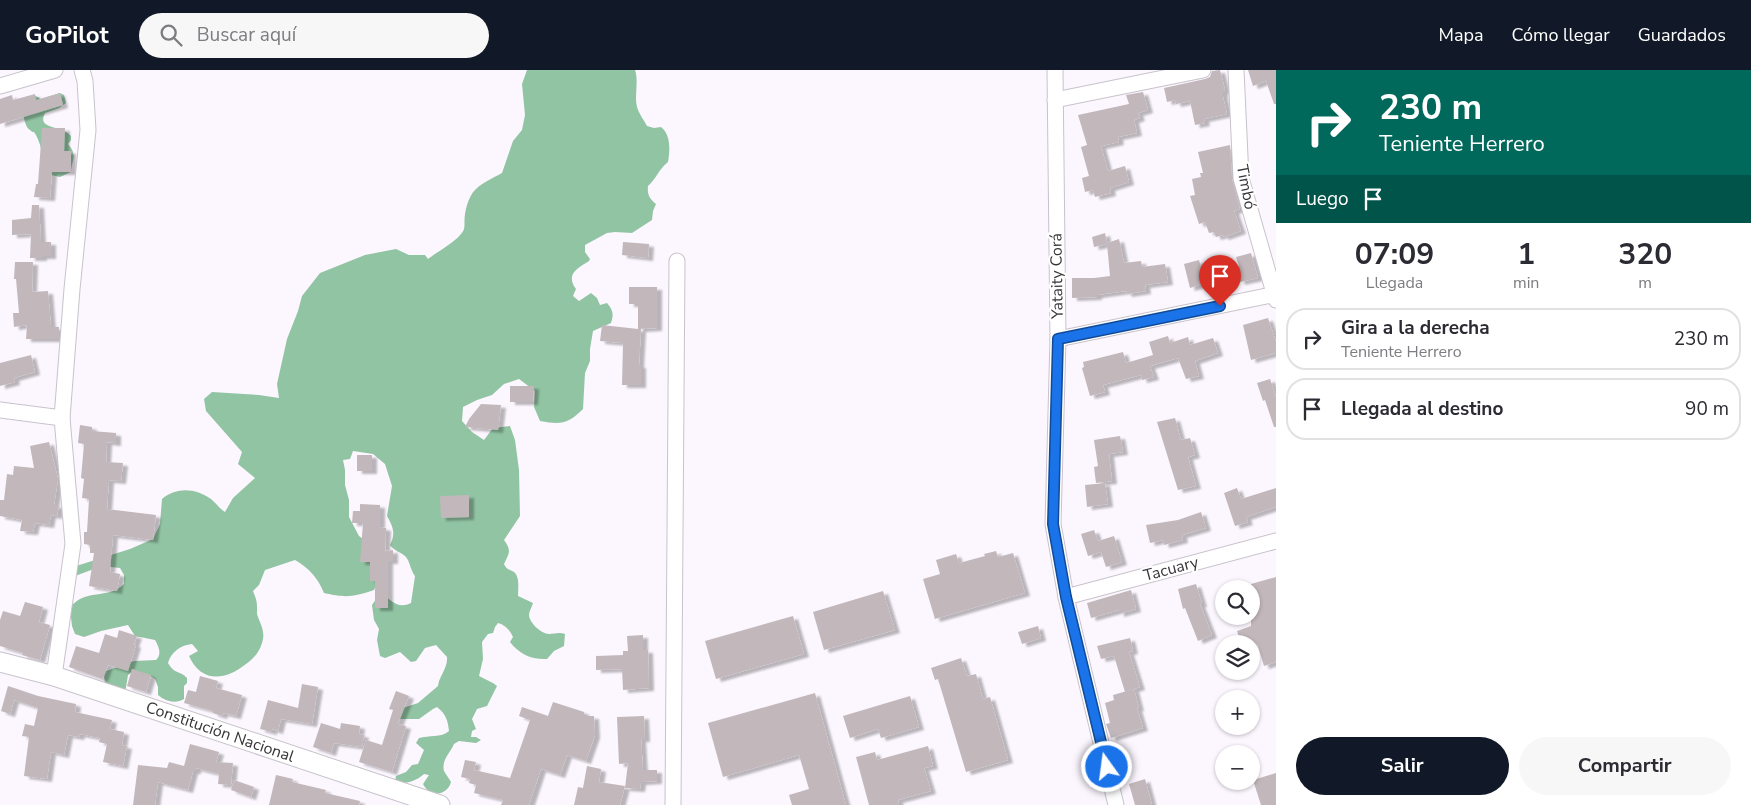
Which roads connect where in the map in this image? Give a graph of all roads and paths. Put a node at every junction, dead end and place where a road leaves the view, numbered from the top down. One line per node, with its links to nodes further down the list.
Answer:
1 (82, 70): 12 (street)
2 (1055, 70): 7 (street, Yataity Corá)
3 (1203, 70): 7 (street)
4 (1236, 70): 9 (street, Timbó)
5 (50, 71): 6 (street)
6 (0, 86)
7 (1055, 100): 10 (street, Yataity Corá)
8 (677, 260): 18 (street)
9 (1275, 297): 10 (street)
10 (1058, 339): 14 (street, Yataity Corá)
11 (0, 410): 12 (street)
12 (62, 418): 16 (street)
13 (1276, 541): 14 (street, Tacuary)
14 (1066, 597): 19 (street, Yataity Corá)
15 (0, 662): 16 (street, Constitución Nacional)
16 (54, 676): 17 (street, Constitución Nacional)
17 (440, 805)
18 (673, 805)
19 (1116, 805)

